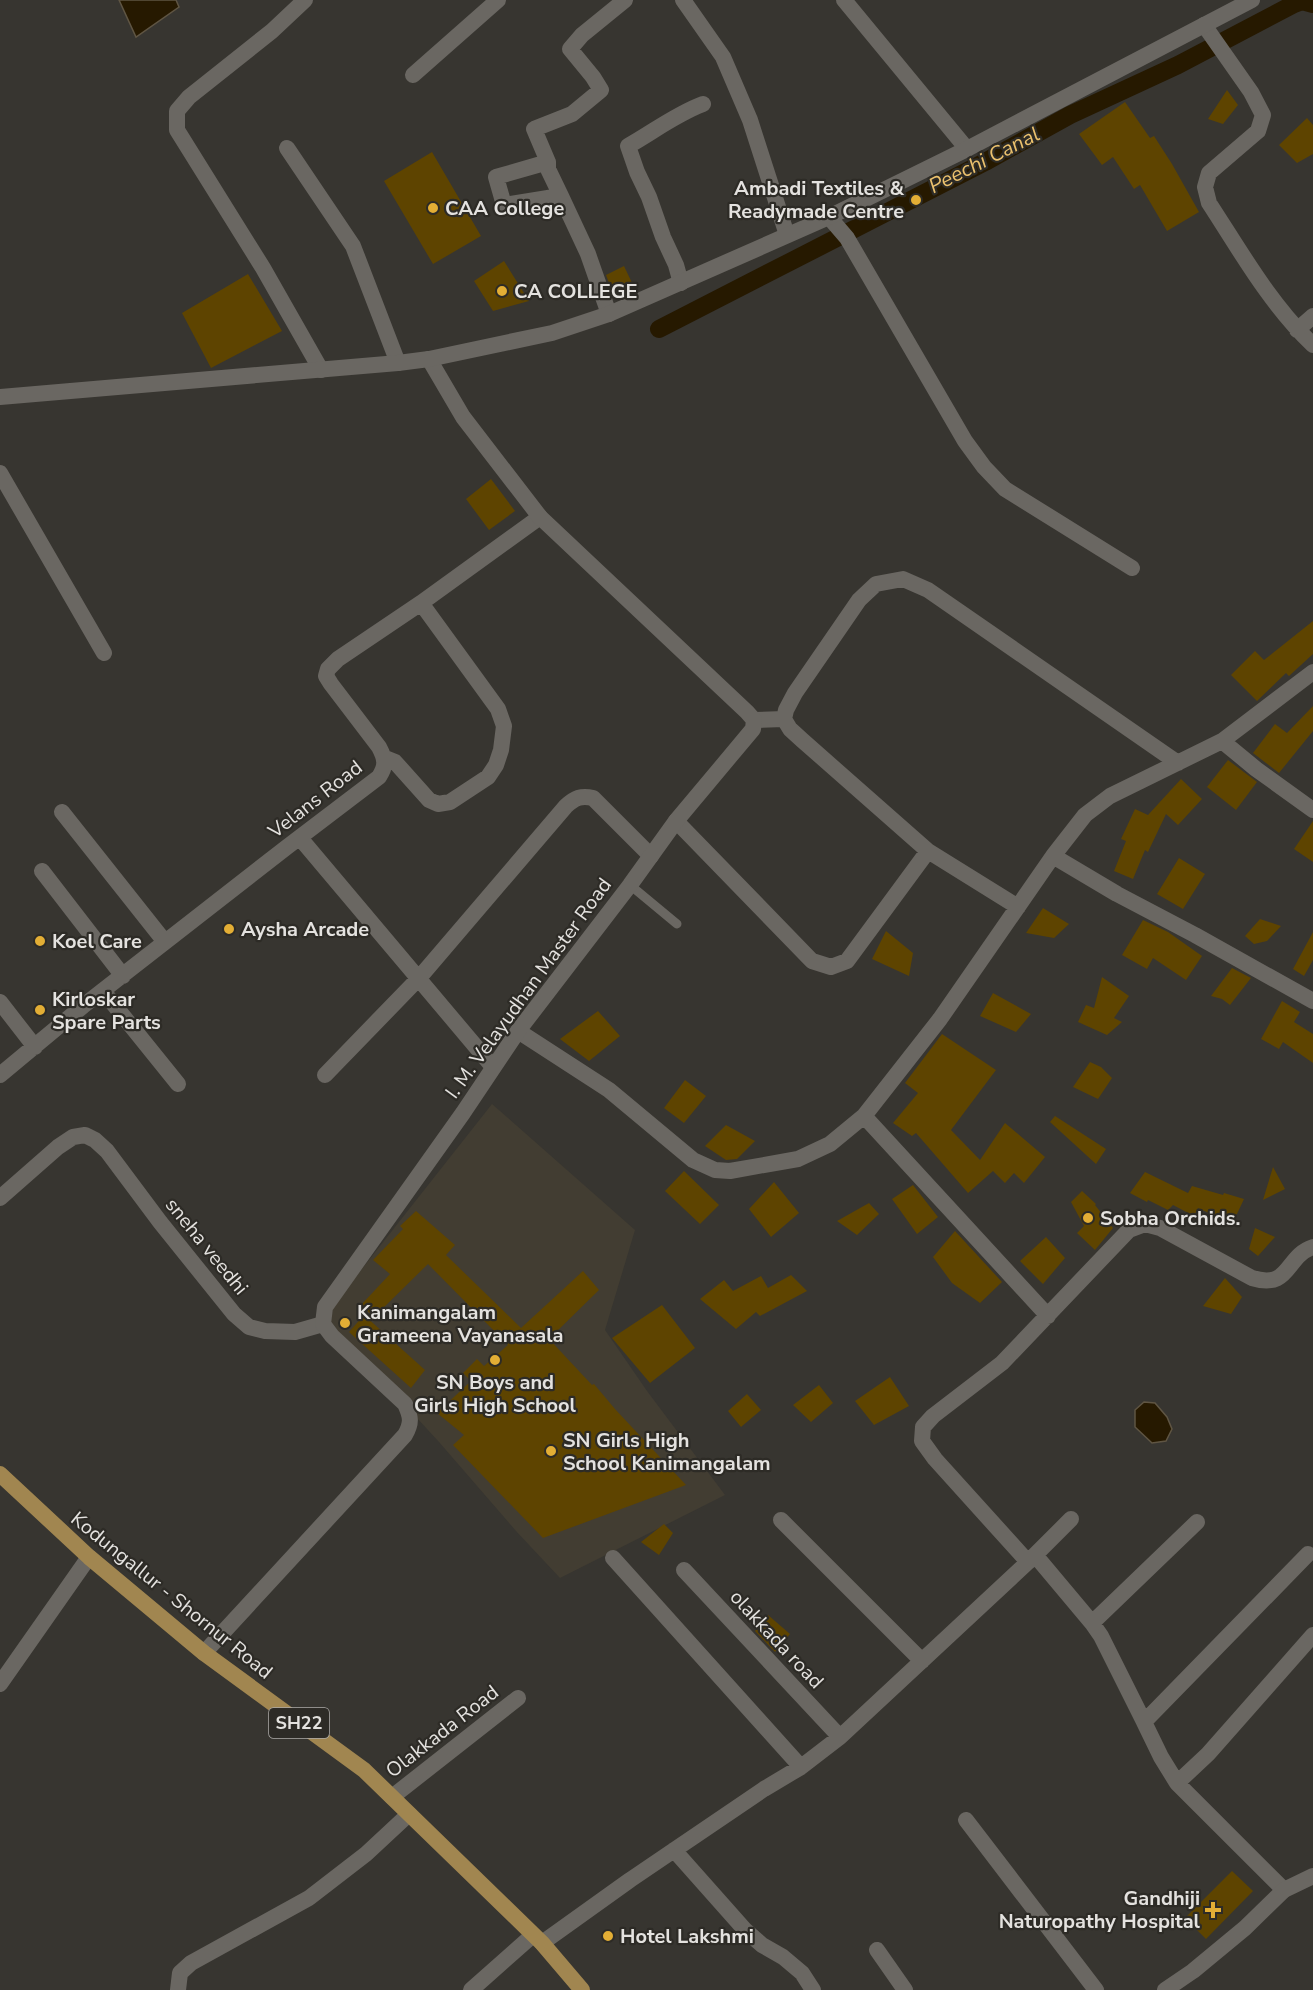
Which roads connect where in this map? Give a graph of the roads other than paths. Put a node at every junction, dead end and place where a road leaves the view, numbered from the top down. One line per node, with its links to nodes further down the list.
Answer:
1 (305, 0): 23 (street)
2 (498, 0): 8 (street)
3 (625, 0): 12 (street)
4 (683, 0): 15 (street)
5 (844, 0): 11 (street)
6 (1252, 0): 7 (street)
7 (1208, 30): 11 (street); 19 (street)
8 (413, 75)
9 (703, 104): 16 (street)
10 (287, 148): 22 (street)
11 (967, 149): 14 (street)
12 (548, 162): 13 (street); 13 (street)
13 (558, 191): 17 (street)
14 (838, 227): 15 (street); 27 (street)
15 (787, 235): 16 (street)
16 (681, 283): 17 (street)
17 (609, 314): 21 (street)
18 (1313, 316): 19 (street)
19 (1297, 330): 20 (street)
20 (1313, 345)
21 (429, 359): 22 (street); 26 (street)
22 (398, 363): 23 (street)
23 (321, 370): 24 (street)
24 (0, 397)
25 (0, 474): 29 (street)
26 (540, 517): 28 (street, Velans Road); 32 (street)
27 (1132, 568)
28 (421, 603): 34 (street, Velans Road); 34 (street)
29 (104, 653)
30 (1311, 677): 33 (street)
31 (784, 719): 32 (street); 35 (street); 40 (street)
32 (754, 720): 38 (street, I. M. Velayudhan Master Road)
33 (1222, 741): 35 (street); 36 (street)
34 (385, 758): 39 (street, Velans Road)
35 (1178, 763): 42 (street)
36 (1313, 810)
37 (62, 812): 47 (street)
38 (676, 821): 40 (street); 41 (street, I. M. Velayudhan Master Road)
39 (300, 838): 47 (street, Velans Road); 49 (street)
40 (928, 851): 45 (street)
41 (651, 856): 44 (street, I. M. Velayudhan Master Road); 49 (street)
42 (1053, 856): 45 (street); 51 (street)
43 (42, 871): 48 (street)
44 (630, 885): 46 (lane); 53 (street, I. M. Velayudhan Master Road)
45 (1018, 907): 59 (street)
46 (677, 924)
47 (165, 942): 48 (street, Velans Road)
48 (123, 976): 50 (street, Velans Road)
49 (419, 978): 55 (street); 57 (street)
50 (103, 991): 54 (street, Velans Road); 58 (street)
51 (1313, 1001)
52 (0, 1002): 54 (street)
53 (518, 1031): 55 (street, I. M. Velayudhan Master Road); 59 (street)
54 (35, 1047): 56 (street, Velans Road)
55 (493, 1067): 63 (street, I. M. Velayudhan Master Road)
56 (0, 1075)
57 (325, 1075)
58 (178, 1084)
59 (864, 1116): 62 (street)
60 (0, 1198): 63 (street, sneha veedhi)
61 (1313, 1247): 62 (street)
62 (1048, 1316): 71 (street)
63 (323, 1324): 75 (street)
64 (0, 1474): 69 (main road, Kodungallur - Shornur Road / SH22)
65 (1071, 1519): 71 (street)
66 (781, 1520): 76 (street)
67 (1197, 1522): 73 (street)
68 (1308, 1554): 79 (street)
69 (88, 1557): 75 (main road, Kodungallur - Shornur Road / SH22); 77 (street)
70 (613, 1558): 81 (street)
71 (1031, 1558): 73 (street); 76 (street)
72 (684, 1570): 80 (street, olakkada road)
73 (1092, 1623): 79 (street)
74 (1313, 1635): 82 (street)
75 (204, 1653): 83 (main road, Kodungallur - Shornur Road / SH22)
76 (921, 1661): 80 (street)
77 (0, 1684)
78 (518, 1698): 83 (street, Olakkada Road)
79 (1144, 1722): 82 (street)
80 (840, 1737): 81 (street)
81 (801, 1767): 86 (street)
82 (1177, 1783): 88 (street)
83 (392, 1797): 84 (main road, Kodungallur - Shornur Road / SH22)
84 (409, 1814): 89 (main road, Kodungallur - Shornur Road / SH22); 91 (street)
85 (966, 1820): 96 (street)
86 (674, 1850): 89 (street); 94 (street)
87 (1313, 1876): 88 (street)
88 (1284, 1890): 97 (street)
89 (537, 1939): 92 (street); 93 (main road, Kodungallur - Shornur Road / SH22)
90 (877, 1950): 95 (street)
91 (178, 1990)
92 (471, 1990)
93 (582, 1990)
94 (813, 1990)
95 (905, 1990)
96 (1096, 1990)
97 (1165, 1990)

